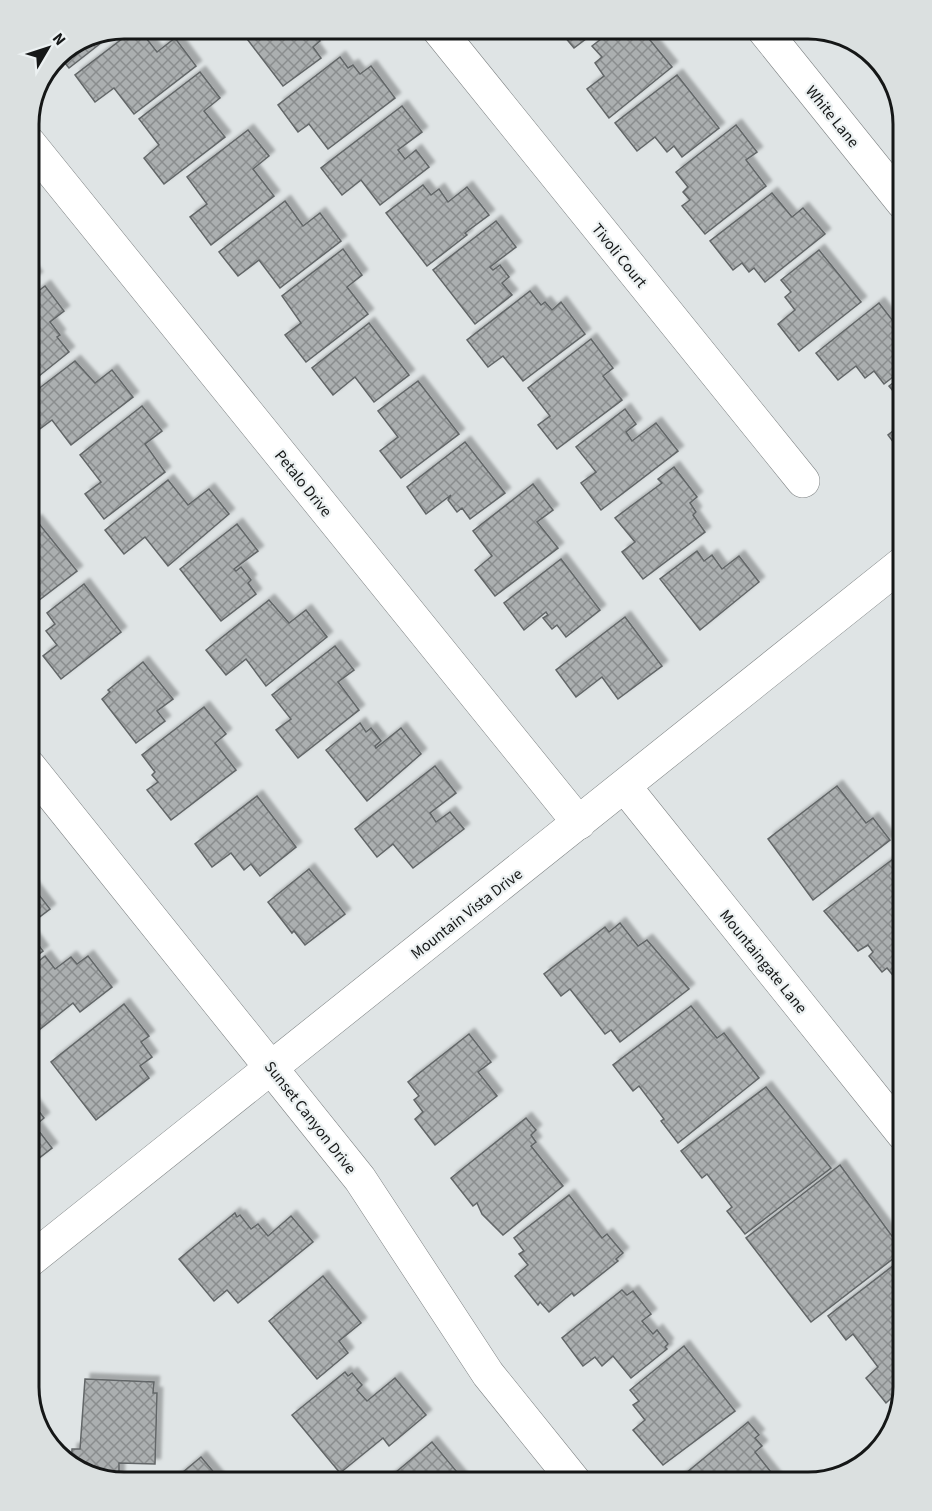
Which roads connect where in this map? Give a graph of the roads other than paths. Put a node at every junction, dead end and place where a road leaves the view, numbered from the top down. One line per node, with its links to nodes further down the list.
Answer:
1 (446, 39): 5 (street, Tivoli Court)
2 (771, 39): 4 (street, White Lane)
3 (39, 155): 9 (street, Petalo Drive)
4 (893, 191)
5 (803, 481)
6 (893, 571): 8 (street, Mountain Vista Drive)
7 (39, 778): 10 (street, Sunset Canyon Drive)
8 (625, 787): 9 (street, Mountain Vista Drive); 11 (street, Mountaingate Lane)
9 (579, 823): 10 (street, Mountain Vista Drive)
10 (272, 1067): 12 (street, Mountain Vista Drive); 13 (street, Sunset Canyon Drive)
11 (893, 1122)
12 (39, 1252)
13 (567, 1472)

